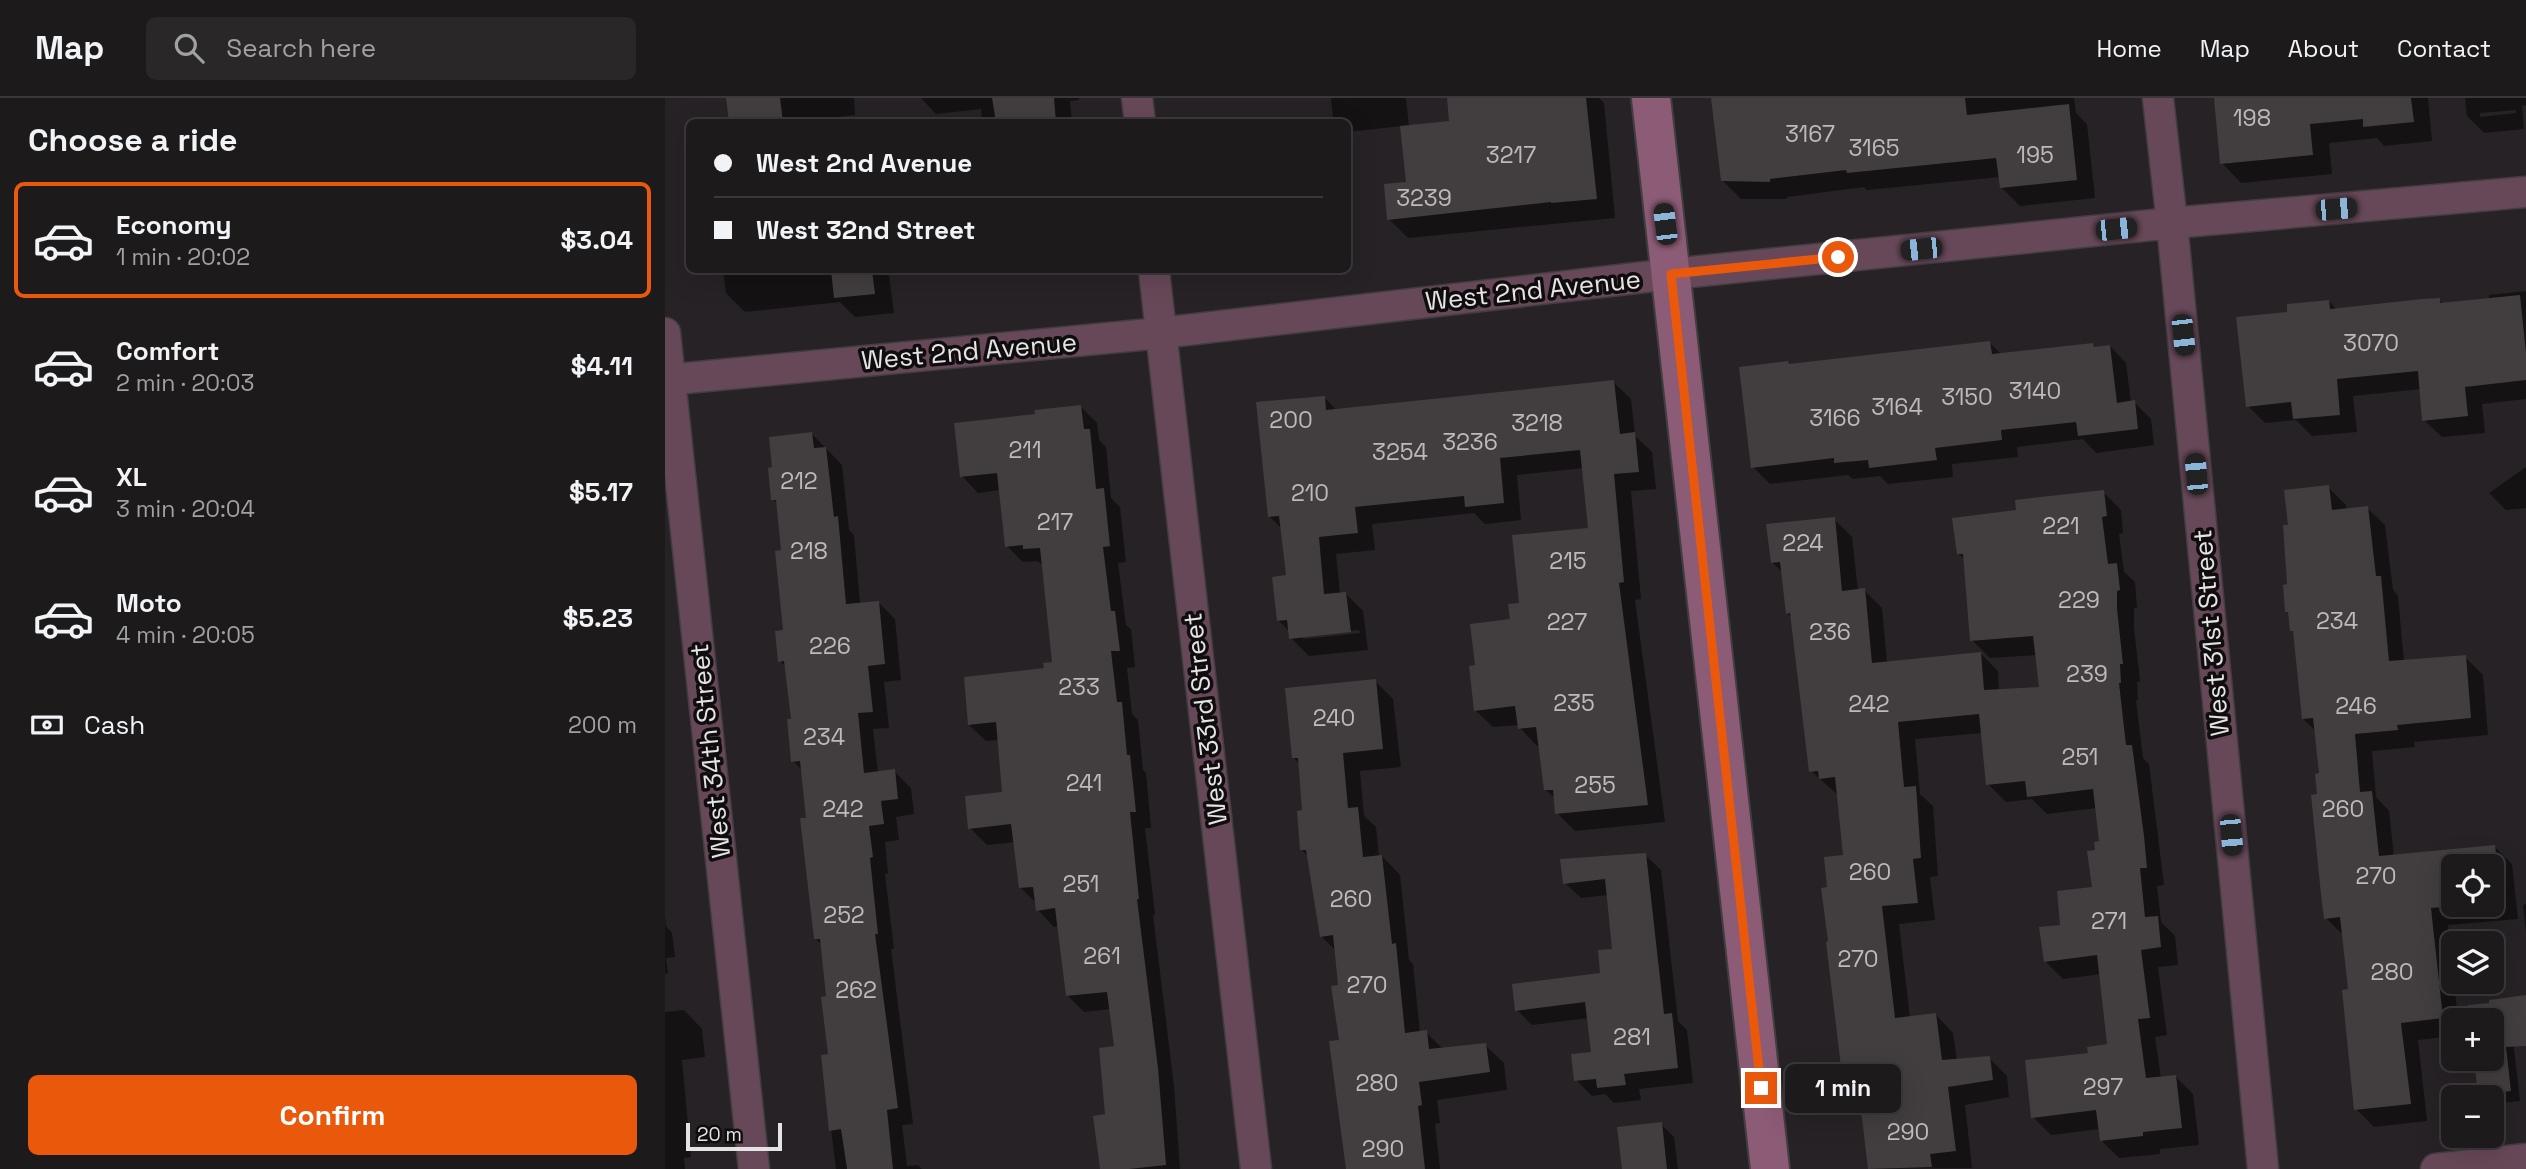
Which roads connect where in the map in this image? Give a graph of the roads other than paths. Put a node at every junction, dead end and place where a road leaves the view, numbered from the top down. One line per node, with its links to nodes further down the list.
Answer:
1 (1137, 98): 4 (street)
2 (1651, 98): 8 (street)
3 (2158, 98): 6 (street, West 31st Street)
4 (1140, 119)
5 (2526, 192): 6 (street, West 2nd Avenue)
6 (2172, 223): 8 (street, West 2nd Avenue); 16 (street, West 31st Street)
7 (1154, 273): 9 (street, West 33rd Street)
8 (1671, 274): 9 (street, West 2nd Avenue); 15 (street)
9 (1161, 332): 11 (street, West 2nd Avenue); 14 (street, West 33rd Street)
10 (665, 333): 11 (street, West 34th Street)
11 (667, 379): 13 (street, West 34th Street)
12 (2526, 1159): 17 (street)
13 (754, 1169)
14 (1256, 1169)
15 (1770, 1169)
16 (2263, 1169)
17 (2436, 1169)

